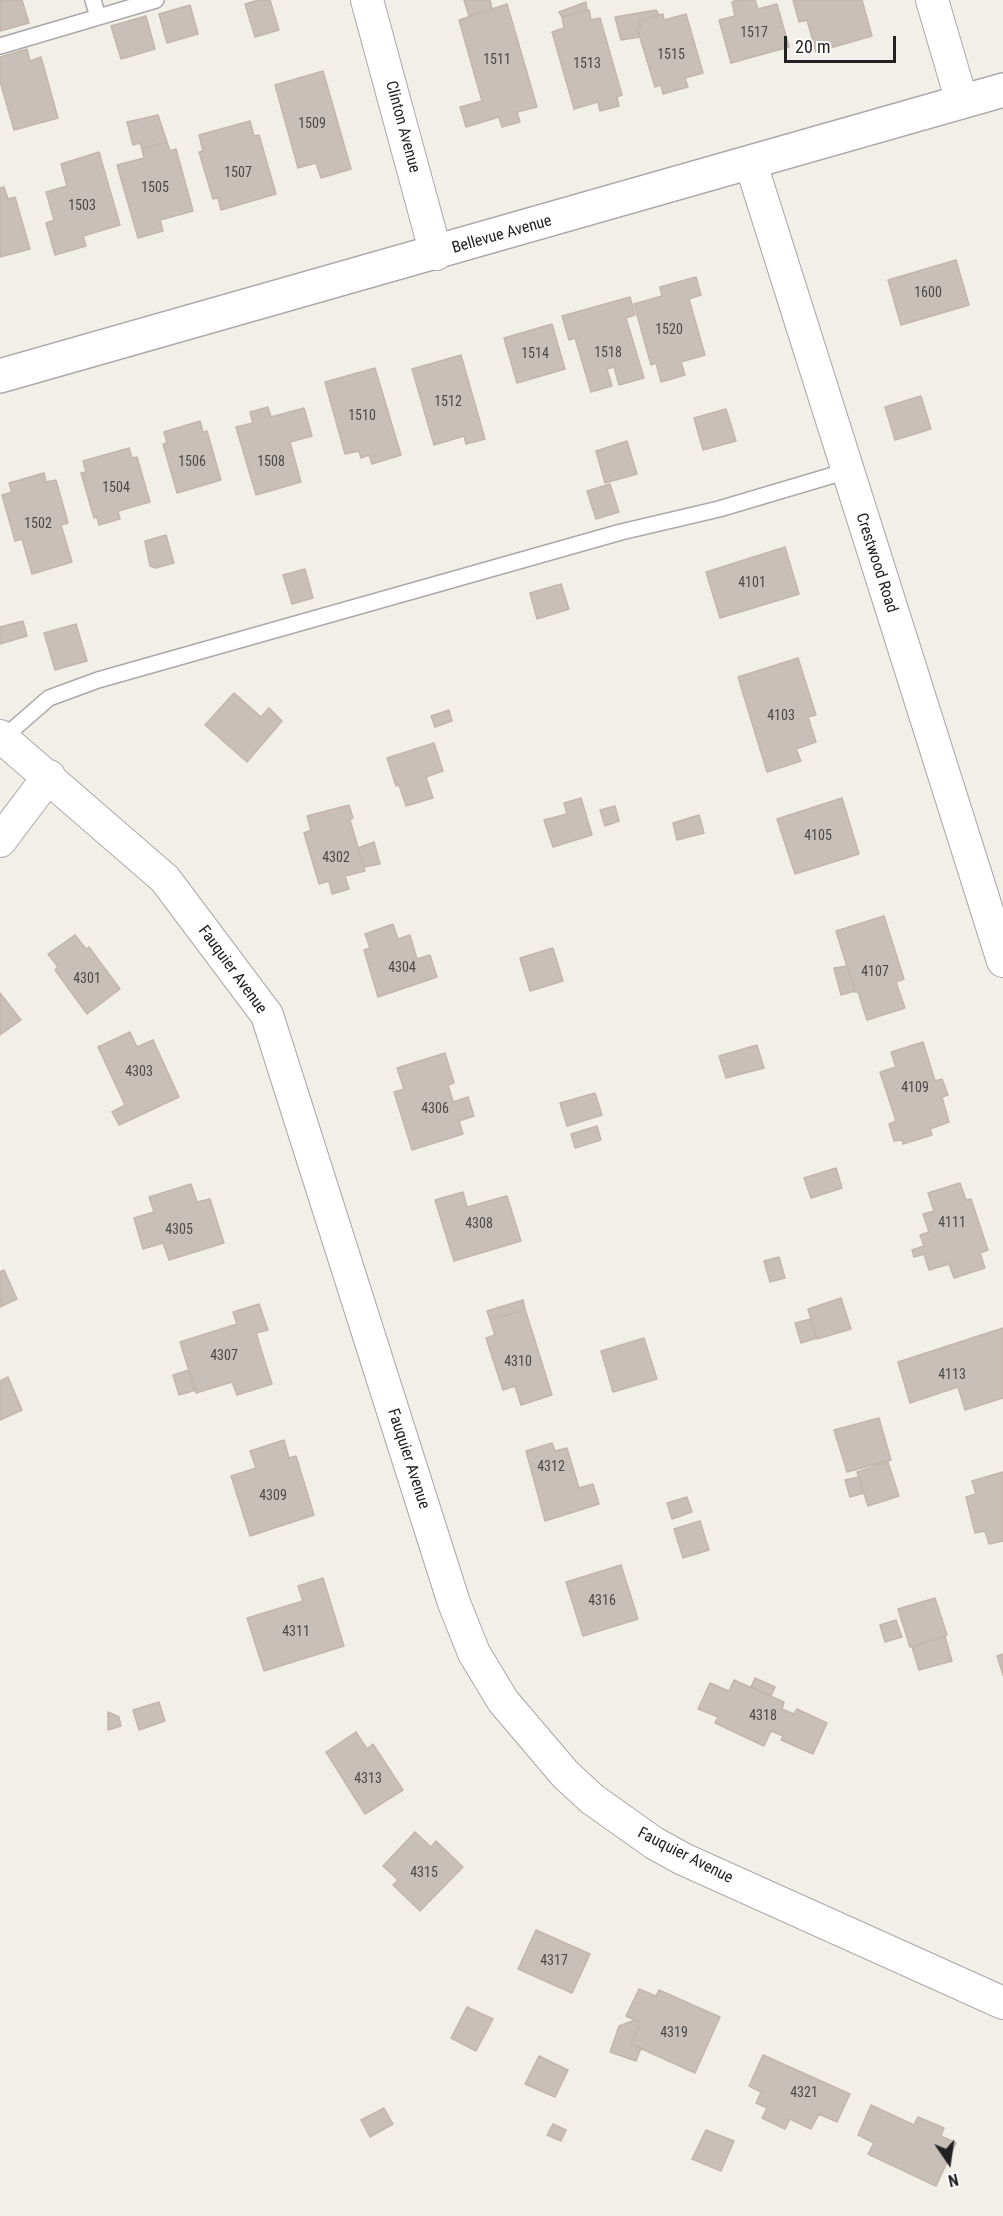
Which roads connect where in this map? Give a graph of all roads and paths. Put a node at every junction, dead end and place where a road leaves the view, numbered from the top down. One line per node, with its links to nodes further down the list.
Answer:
1 (93, 0): 5 (lane)
2 (156, 0): 5 (lane)
3 (367, 0): 10 (street, Clinton Avenue)
4 (932, 0): 8 (street)
5 (98, 17): 6 (lane)
6 (0, 46)
7 (1003, 90): 8 (street, Bellevue Avenue)
8 (962, 102): 9 (street, Bellevue Avenue)
9 (751, 164): 10 (street, Bellevue Avenue); 12 (street, Crestwood Road)
10 (436, 254): 11 (street, Bellevue Avenue)
11 (0, 376)
12 (847, 471): 13 (lane); 16 (street, Crestwood Road)
13 (1, 737): 14 (street, Fauquier Avenue)
14 (49, 776): 15 (street); 17 (street, Fauquier Avenue)
15 (0, 841)
16 (1003, 961)
17 (1003, 2003)

